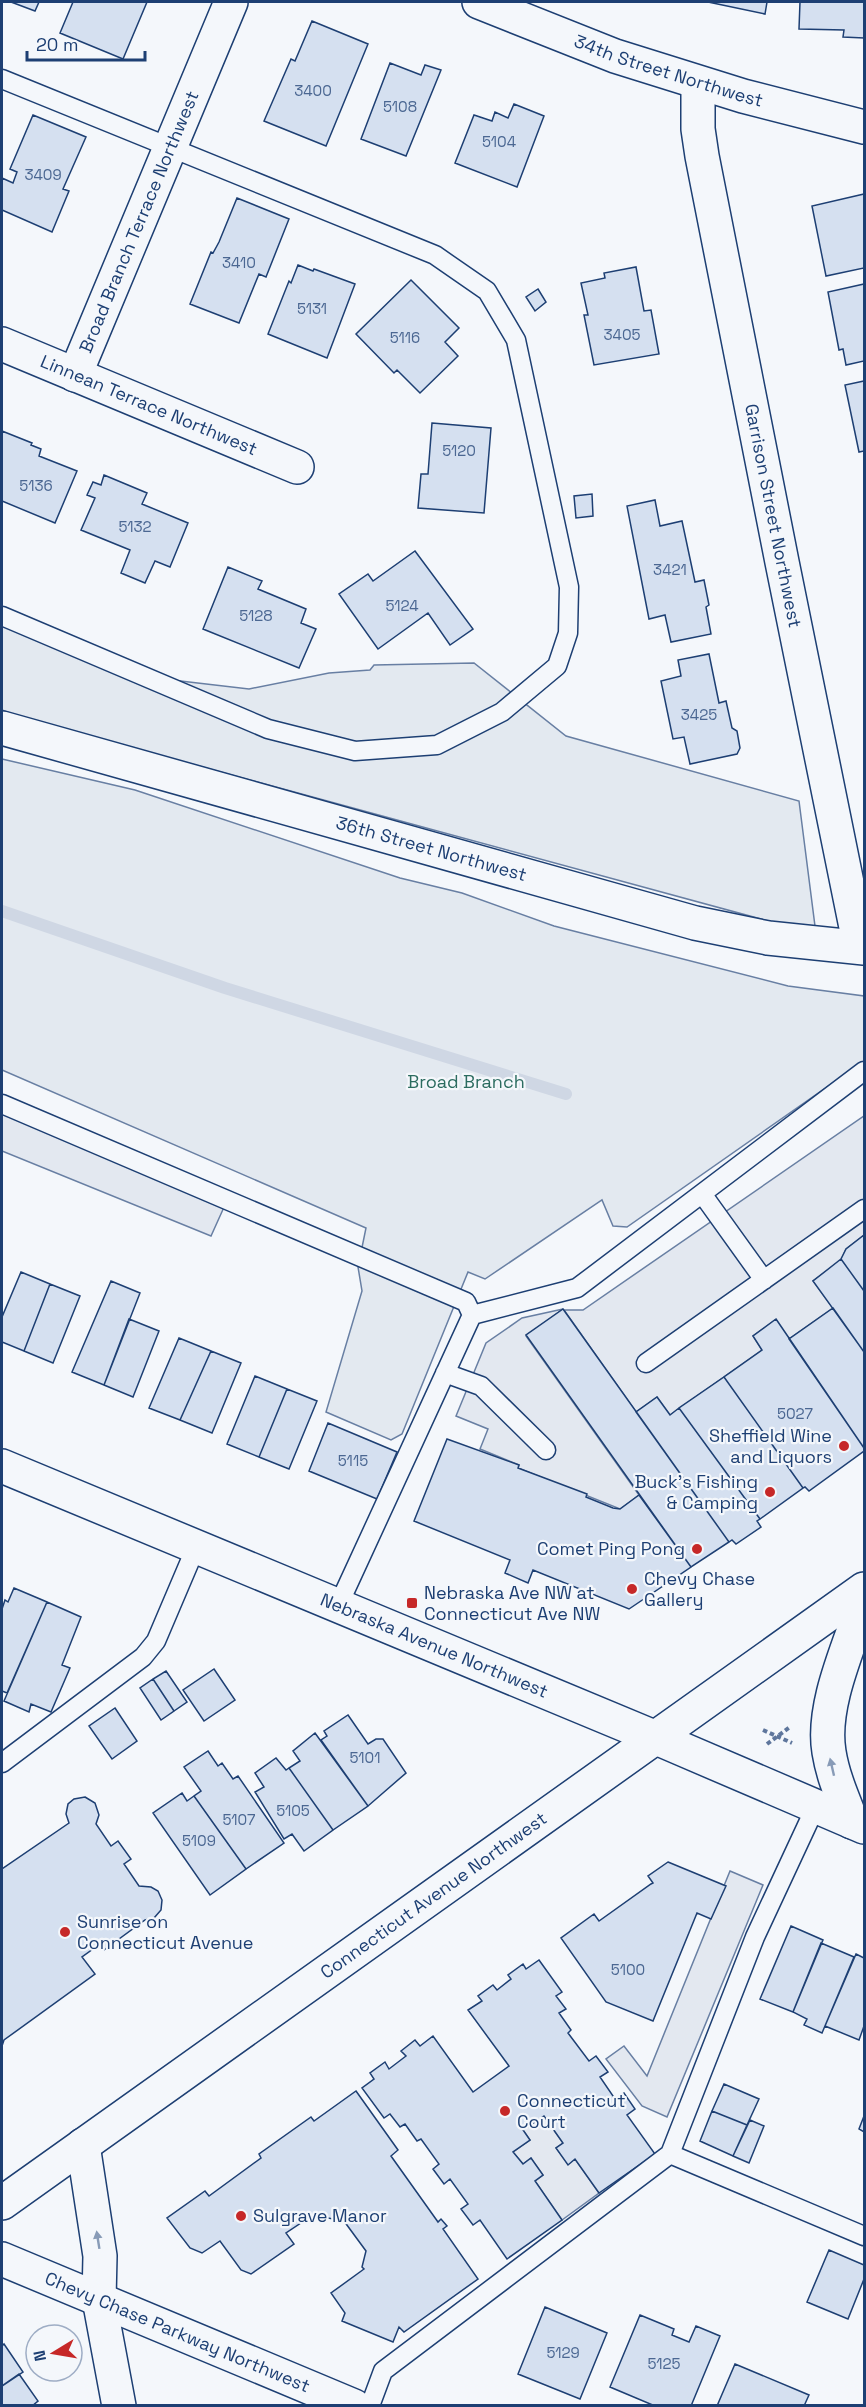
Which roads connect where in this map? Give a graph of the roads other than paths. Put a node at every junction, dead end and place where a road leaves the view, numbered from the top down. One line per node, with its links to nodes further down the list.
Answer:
1 (231, 2): 6 (street, Broad Branch Terrace Northwest)
2 (480, 2): 4 (street, 34th Street Northwest)
3 (2, 79): 6 (lane)
4 (698, 83): 5 (street, 34th Street Northwest); 12 (street, Garrison Street Northwest)
5 (864, 127)
6 (170, 148): 8 (street, Broad Branch Terrace Northwest); 10 (lane)
7 (2, 344): 8 (street, Linnean Terrace Northwest)
8 (75, 375): 9 (street, Linnean Terrace Northwest)
9 (297, 467)
10 (2, 616)
11 (2, 728): 12 (street, 36th Street Northwest)
12 (862, 947)
13 (864, 1071): 15 (lane)
14 (2, 1104): 18 (lane)
15 (703, 1195): 17 (lane); 18 (lane)
16 (864, 1209): 17 (lane)
17 (764, 1280): 19 (lane)
18 (472, 1315): 20 (lane)
19 (646, 1363)
20 (445, 1373): 21 (lane); 26 (lane)
21 (546, 1450)
22 (2, 1466): 23 (street, Nebraska Avenue Northwest)
23 (196, 1547): 26 (street, Nebraska Avenue Northwest); 28 (lane)
24 (864, 1589): 27 (street, Connecticut Avenue Northwest)
25 (864, 1601): 30 (street, one-way to 25)
26 (338, 1606): 27 (street, Nebraska Avenue Northwest)
27 (654, 1737): 29 (street, Nebraska Avenue Northwest); 31 (street, Connecticut Avenue Northwest)
28 (2, 1763)
29 (816, 1806): 30 (street, Nebraska Avenue Northwest); 32 (lane)
30 (858, 1824)
31 (83, 2145): 33 (street, Connecticut Avenue Northwest); 36 (street, one-way to 31)
32 (670, 2154): 34 (lane); 39 (lane)
33 (2, 2203)
34 (864, 2236)
35 (2, 2259): 36 (street, Chevy Chase Parkway Northwest)
36 (99, 2299): 37 (street); 38 (street, Chevy Chase Parkway Northwest)
37 (119, 2406)
38 (354, 2406)
39 (370, 2406)

